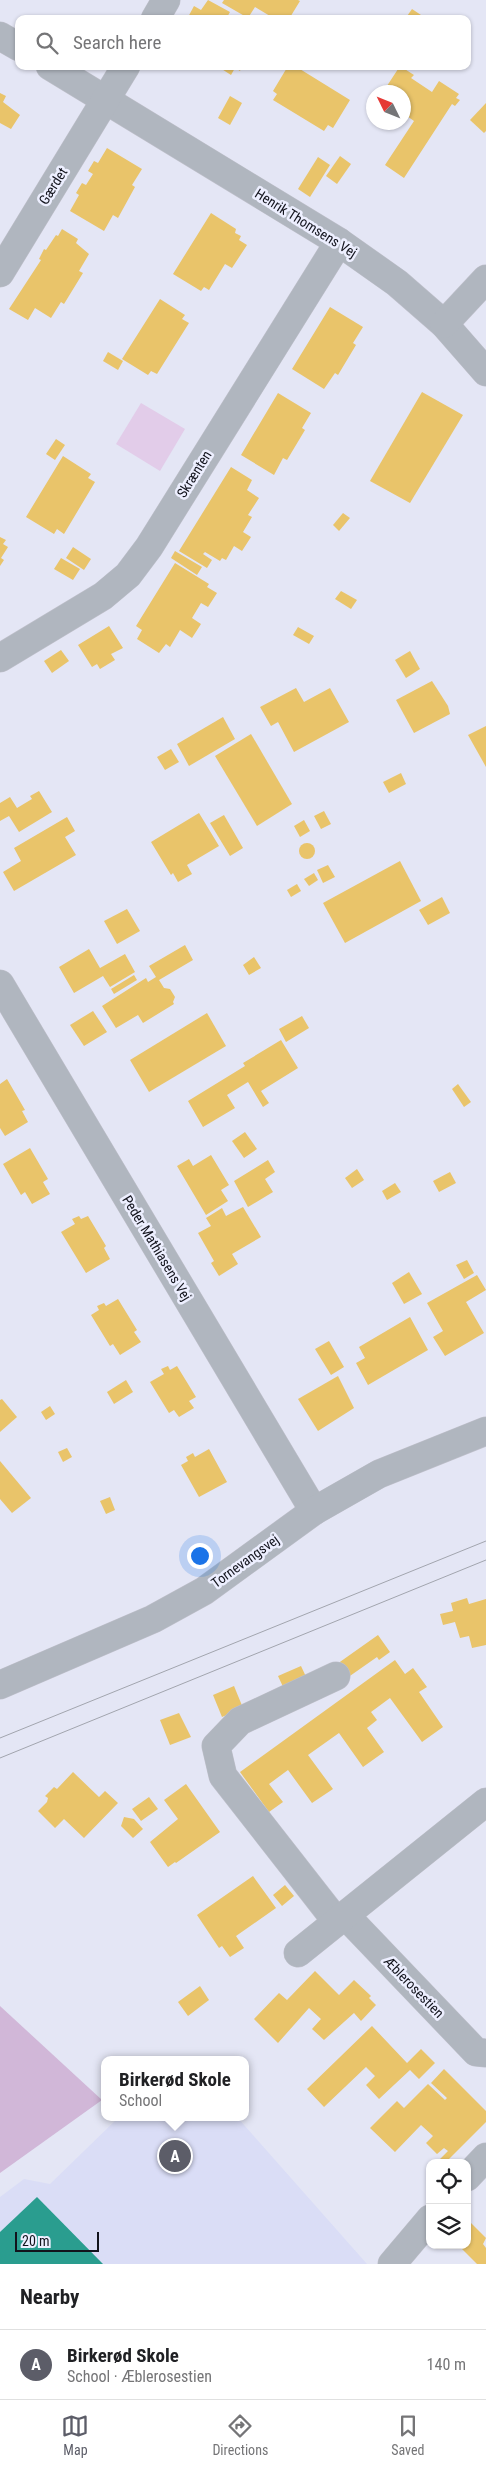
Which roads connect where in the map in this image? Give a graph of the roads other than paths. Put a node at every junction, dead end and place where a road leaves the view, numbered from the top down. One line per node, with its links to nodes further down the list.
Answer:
1 (166, 0): 2 (street)
2 (157, 15)
3 (0, 36): 4 (street)
4 (15, 45)
5 (57, 70): 7 (street, Henrik Thomsens Vej)
6 (124, 70): 7 (street)
7 (106, 100): 8 (street, Henrik Thomsens Vej); 9 (street, Gærdet)
8 (339, 242): 11 (street, Henrik Thomsens Vej); 13 (street, Skrænten)
9 (0, 272)
10 (486, 279): 11 (street)
11 (444, 324): 12 (street, Henrik Thomsens Vej)
12 (486, 372)
13 (0, 658)
14 (0, 984): 16 (street, Peder Mathiasens Vej)
15 (486, 1431): 16 (street, Tornevangsvej)
16 (314, 1511): 18 (street, Tornevangsvej)
17 (336, 1676): 20 (street, Æblerosestien)
18 (0, 1685)
19 (486, 1802): 20 (street)
20 (341, 1919): 21 (street); 22 (street, Æblerosestien)
21 (298, 1953)
22 (486, 2054)
23 (486, 2157): 24 (street)
24 (471, 2173)
25 (426, 2224): 26 (street)
26 (392, 2264)

